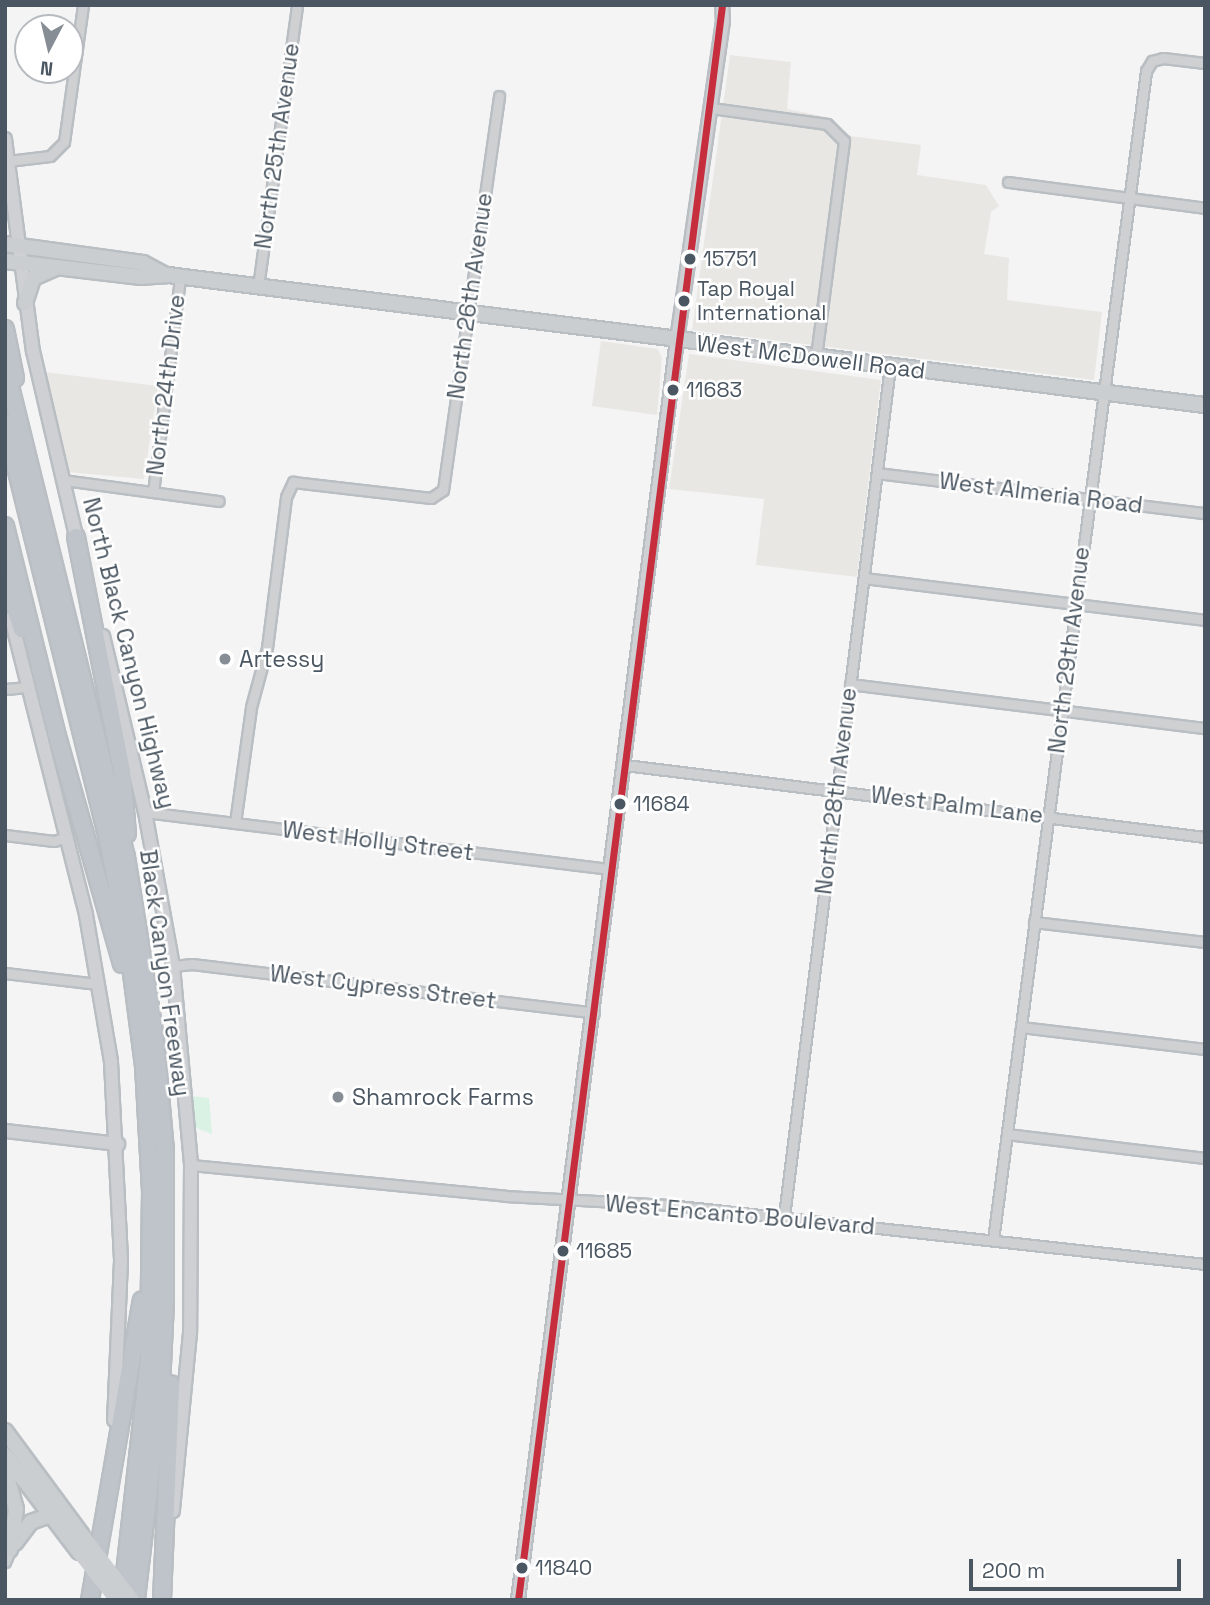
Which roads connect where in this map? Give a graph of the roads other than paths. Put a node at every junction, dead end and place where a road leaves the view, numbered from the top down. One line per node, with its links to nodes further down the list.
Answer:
1 (83, 5): 10 (street)
2 (297, 5): 19 (street, North 25th Avenue)
3 (722, 5): 5 (main road)
4 (731, 5): 5 (main road)
5 (723, 22): 8 (main road)
6 (1205, 63): 12 (street, North 29th Avenue)
7 (499, 96): 21 (street, North 26th Avenue)
8 (711, 108): 23 (main road); 24 (street)
9 (5, 139): 10 (main road, North Black Canyon Highway)
10 (8, 161): 14 (main road, North Black Canyon Highway)
11 (1008, 183): 12 (street)
12 (1130, 197): 13 (street); 27 (street, North 29th Avenue)
13 (1205, 208)
14 (12, 245): 16 (main road, North Black Canyon Highway); 18 (main road, West McDowell Road)
15 (5, 261): 16 (main road, West McDowell Road)
16 (22, 263): 17 (main road, West McDowell Road); 20 (main road, North Black Canyon Highway)
17 (58, 268): 18 (main road, West McDowell Road); 20 (main road)
18 (174, 276): 19 (main road, West McDowell Road); 34 (street, North 24th Drive)
19 (258, 287): 21 (main road, West McDowell Road)
20 (25, 303): 33 (main road, North Black Canyon Highway)
21 (468, 313): 23 (main road, West McDowell Road); 55 (street, North 26th Avenue)
22 (5, 329): 30 (highway)
23 (677, 340): 24 (main road, West McDowell Road); 51 (main road)
24 (816, 357): 26 (main road, West McDowell Road)
25 (5, 366): 30 (highway, Black Canyon Freeway)
26 (890, 366): 27 (main road, West McDowell Road); 32 (street, North 28th Avenue)
27 (1102, 392): 28 (main road, West McDowell Road); 35 (street, North 29th Avenue)
28 (1205, 405)
29 (5, 423): 89 (highway)
30 (28, 453): 59 (highway, Black Canyon Freeway)
31 (5, 461): 63 (highway, Black Canyon Freeway)
32 (877, 473): 35 (street, West Almeria Road); 41 (street, North 28th Avenue)
33 (64, 480): 34 (street); 39 (main road, North Black Canyon Highway)
34 (153, 492): 36 (street)
35 (1088, 499): 37 (street, West Almeria Road); 43 (street, North 29th Avenue)
36 (219, 501)
37 (1205, 513)
38 (5, 526): 50 (highway)
39 (76, 537): 53 (main road, North Black Canyon Highway); 59 (highway)
40 (5, 578): 50 (highway)
41 (864, 578): 43 (street); 45 (street, North 28th Avenue)
42 (5, 593): 46 (main road)
43 (1074, 604): 44 (street); 48 (street, North 29th Avenue)
44 (1205, 620)
45 (850, 684): 48 (street); 52 (street, North 28th Avenue)
46 (28, 688): 47 (street); 57 (main road)
47 (5, 689)
48 (1061, 710): 49 (street); 54 (street, North 29th Avenue)
49 (1205, 728)
50 (57, 736): 63 (highway)
51 (625, 765): 52 (street, West Palm Lane); 60 (main road)
52 (836, 790): 54 (street, West Palm Lane); 76 (street, North 28th Avenue)
53 (145, 812): 55 (street, West Holly Street); 64 (main road, North Black Canyon Highway)
54 (1047, 816): 58 (street, West Palm Lane); 61 (street, North 29th Avenue)
55 (235, 823): 60 (street, West Holly Street)
56 (5, 835): 57 (street)
57 (67, 837): 66 (main road)
58 (1205, 837)
59 (126, 858): 79 (highway, Black Canyon Freeway)
60 (611, 869): 67 (main road)
61 (1034, 922): 62 (street); 68 (street, North 29th Avenue)
62 (1205, 942)
63 (122, 964): 80 (highway, Black Canyon Freeway)
64 (173, 966): 67 (street, West Cypress Street); 74 (main road, North Black Canyon Highway)
65 (5, 973): 66 (street)
66 (97, 984): 72 (main road)
67 (594, 1013): 75 (main road)
68 (1021, 1027): 69 (street); 71 (street, North 29th Avenue)
69 (1205, 1049)
70 (5, 1131): 72 (main road)
71 (1007, 1134): 73 (street); 77 (street, North 29th Avenue)
72 (118, 1144): 85 (main road)
73 (1205, 1158)
74 (191, 1165): 75 (street, West Encanto Boulevard); 87 (main road, North Black Canyon Highway)
75 (569, 1202): 76 (street, West Encanto Boulevard); 92 (main road)
76 (784, 1216): 77 (street, West Encanto Boulevard)
77 (993, 1240): 78 (street, West Encanto Boulevard)
78 (1205, 1264)
79 (166, 1270): 87 (highway); 90 (highway, Black Canyon Freeway)
80 (142, 1297): 85 (highway); 89 (highway, Black Canyon Freeway)
81 (5, 1430): 90 (main road, bridge)
82 (5, 1455): 84 (main road)
83 (5, 1469): 86 (main road)
84 (50, 1514): 86 (main road); 89 (main road, bridge)
85 (102, 1531): 88 (highway)
86 (8, 1556)
87 (164, 1572): 91 (highway, North Black Canyon Highway)
88 (90, 1600)
89 (117, 1600)
90 (134, 1600)
91 (162, 1600)
92 (518, 1600)

